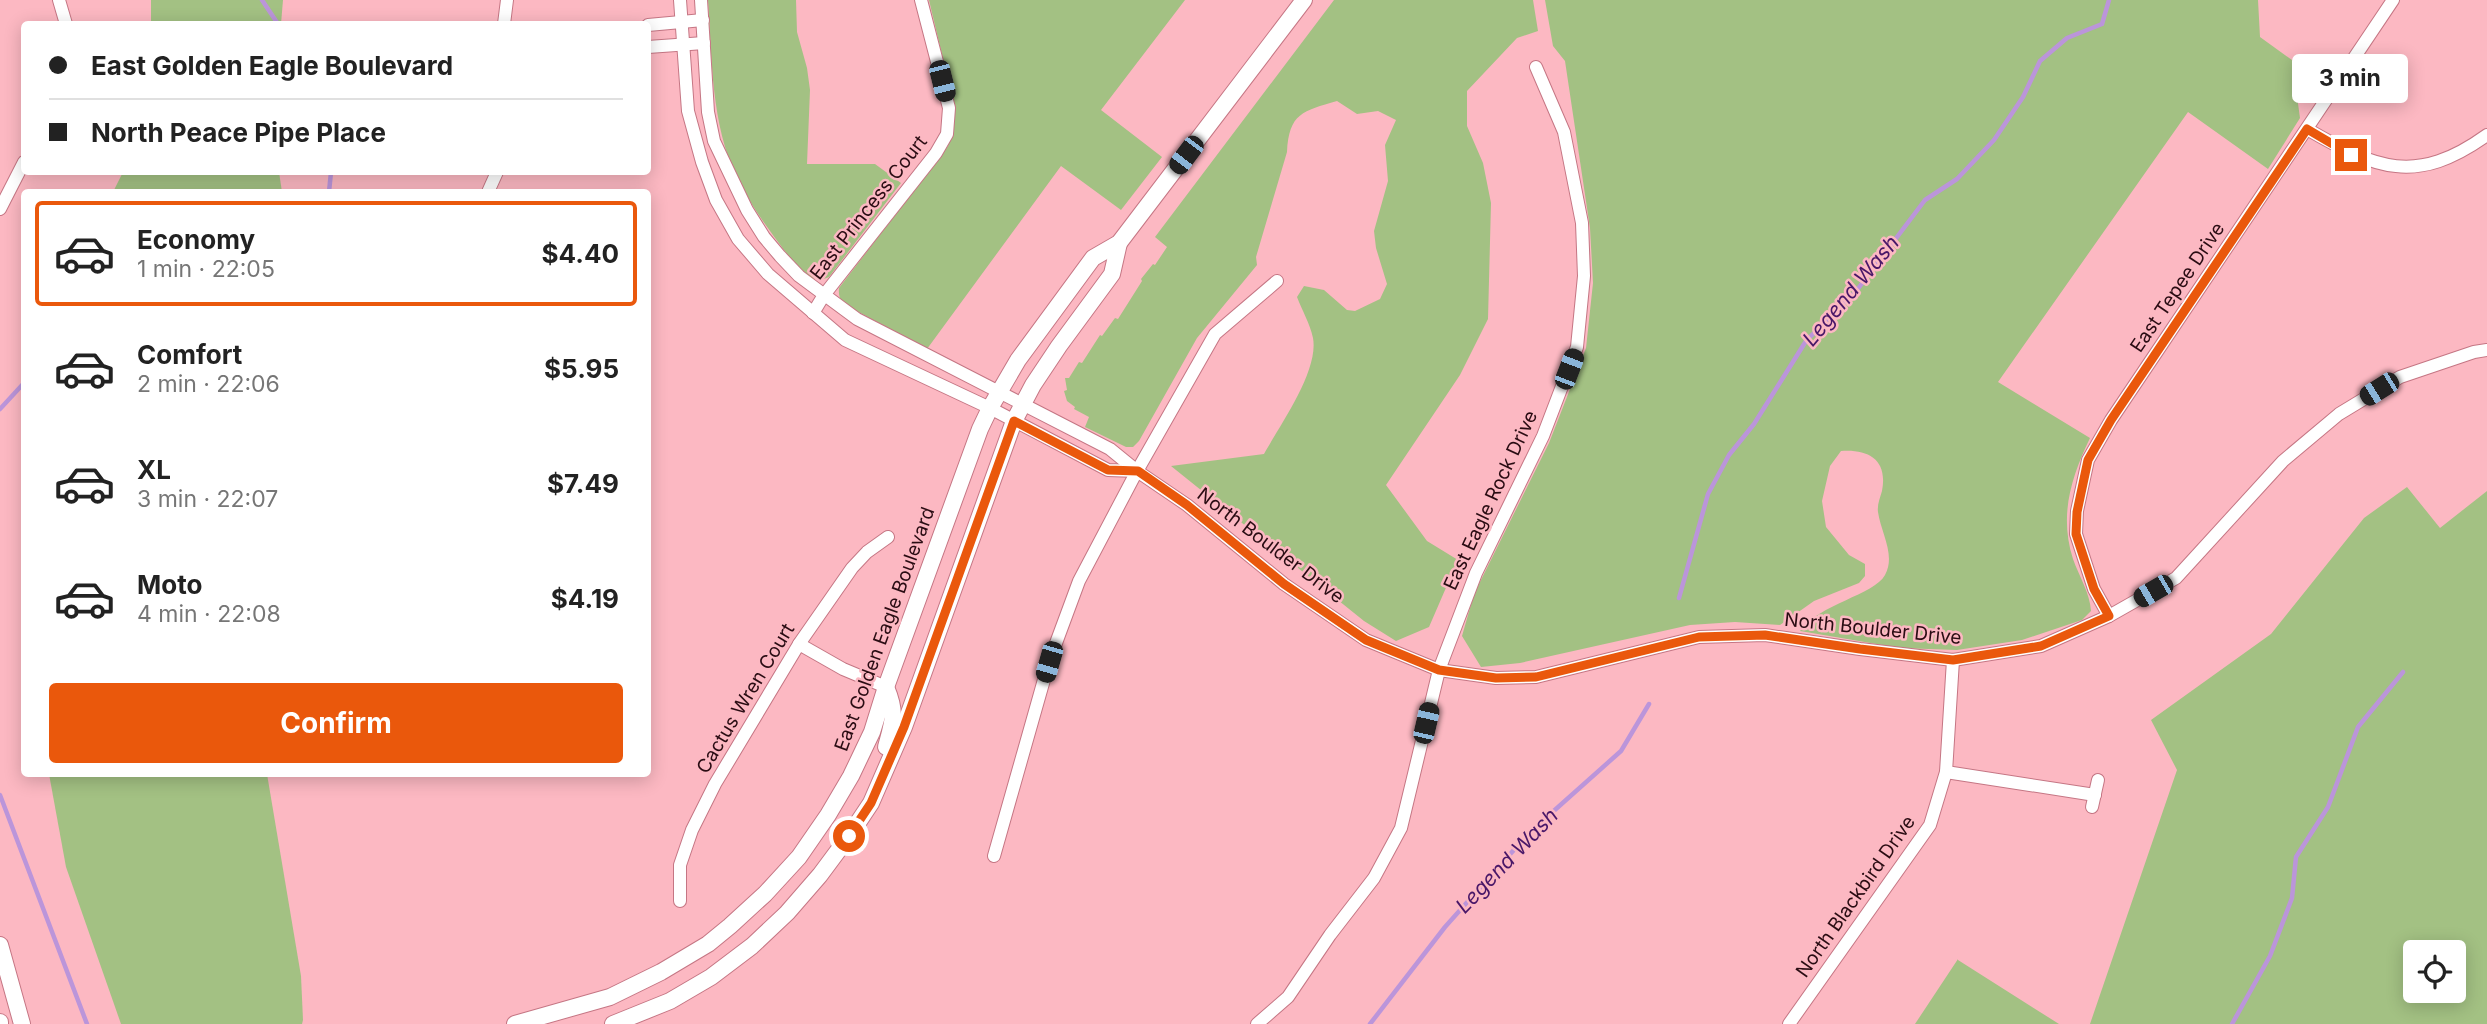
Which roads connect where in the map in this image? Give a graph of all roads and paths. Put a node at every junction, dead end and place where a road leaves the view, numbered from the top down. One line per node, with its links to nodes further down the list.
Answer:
1 (59, 0): 9 (street)
2 (507, 0): 10 (street)
3 (680, 0): 11 (street, North Boulder Drive)
4 (701, 0): 8 (street, North Boulder Drive)
5 (921, 0): 23 (street, East Princess Court)
6 (1304, 0): 21 (street, East Golden Eagle Boulevard)
7 (2393, 0): 17 (street, East Tepee Drive)
8 (703, 20): 11 (street); 13 (street, North Boulder Drive)
9 (65, 21)
10 (504, 21)
11 (682, 22): 12 (street); 14 (street, North Boulder Drive)
12 (651, 25)
13 (704, 43): 14 (street); 23 (street, North Boulder Drive)
14 (683, 45): 15 (street); 24 (street, North Boulder Drive)
15 (651, 47)
16 (1536, 66): 35 (street, East Eagle Rock Drive)
17 (2307, 129): 18 (street); 32 (street, East Tepee Drive)
18 (2487, 135)
19 (21, 168): 20 (street)
20 (0, 209)
21 (1119, 243): 26 (street, East Golden Eagle Boulevard); 27 (street, East Golden Eagle Boulevard)
22 (1277, 281): 30 (street)
23 (824, 295): 24 (street, East Princess Court); 26 (street, North Boulder Drive)
24 (813, 313): 28 (street, North Boulder Drive)
25 (2487, 350): 32 (street, North Boulder Drive)
26 (1001, 392): 27 (street, North Boulder Drive); 28 (street, East Golden Eagle Boulevard)
27 (1024, 405): 29 (street, East Golden Eagle Boulevard); 30 (street, North Boulder Drive)
28 (990, 408): 29 (street, North Boulder Drive); 36 (street, East Golden Eagle Boulevard)
29 (1014, 421): 30 (street, North Boulder Drive); 39 (street, East Golden Eagle Boulevard)
30 (1138, 471): 35 (street, North Boulder Drive); 40 (street)
31 (888, 537): 33 (street, Cactus Wren Court)
32 (2109, 616): 34 (street, North Boulder Drive)
33 (799, 644): 36 (street); 41 (street, Cactus Wren Court)
34 (1953, 660): 35 (street, North Boulder Drive); 37 (street, North Blackbird Drive)
35 (1439, 670): 48 (street, East Eagle Rock Drive)
36 (886, 687): 39 (street); 43 (street, East Golden Eagle Boulevard)
37 (1946, 772): 38 (street); 49 (street, North Blackbird Drive)
38 (2098, 780)
39 (871, 803): 44 (street, East Golden Eagle Boulevard)
40 (993, 856)
41 (680, 901)
42 (0, 945): 45 (street)
43 (625, 989): 44 (street); 46 (street, East Golden Eagle Boulevard)
44 (640, 1020): 47 (street, East Golden Eagle Boulevard)
45 (22, 1024)
46 (515, 1024)
47 (613, 1024)
48 (1257, 1024)
49 (1789, 1024)

